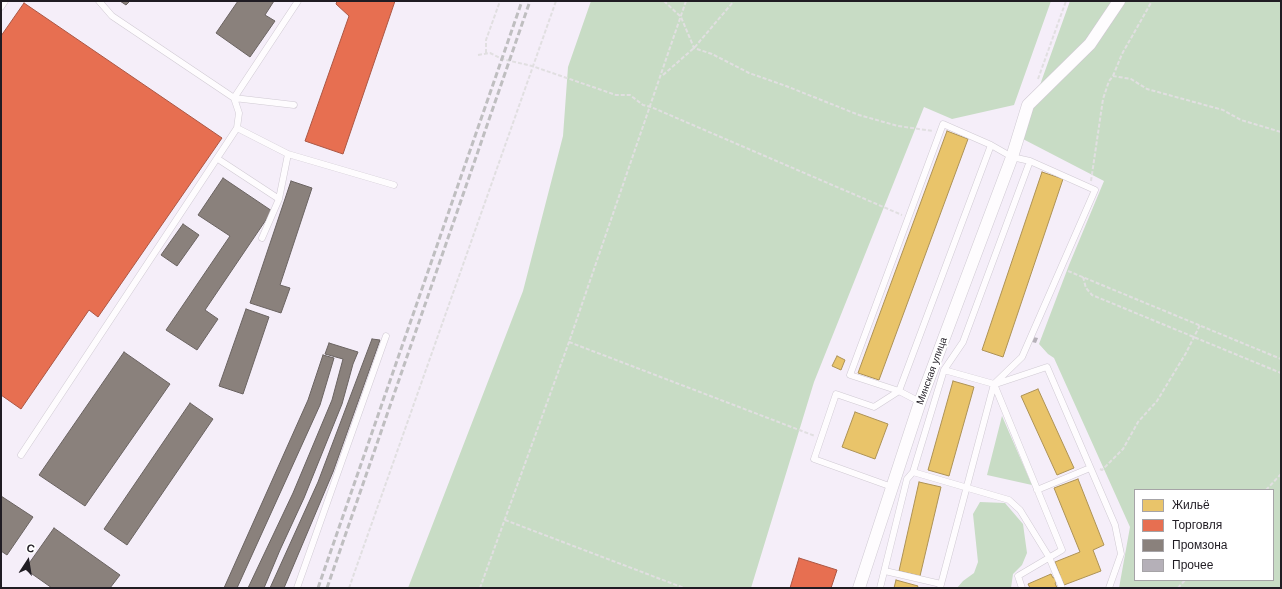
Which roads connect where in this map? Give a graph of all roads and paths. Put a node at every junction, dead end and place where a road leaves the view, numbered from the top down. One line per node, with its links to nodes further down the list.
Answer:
1 (5, 1): 12 (lane)
2 (298, 1): 21 (lane)
3 (500, 1): 15 (path)
4 (556, 1): 17 (path)
5 (664, 1): 13 (path)
6 (686, 1): 13 (path)
7 (734, 1): 14 (path)
8 (1066, 1): 20 (path)
9 (1118, 1): 29 (street, Минская улица)
10 (1152, 1): 19 (path)
11 (103, 2): 21 (lane)
12 (1, 7)
13 (680, 18): 14 (path); 18 (path)
14 (694, 48): 18 (path); 25 (path)
15 (486, 53): 16 (path); 17 (path)
16 (478, 55)
17 (532, 66): 23 (path); 63 (path)
18 (662, 76): 23 (path)
19 (1113, 76): 26 (path); 33 (path)
20 (1036, 83)
21 (234, 98): 22 (lane); 24 (lane)
22 (294, 104)
23 (651, 106): 35 (path); 42 (path)
24 (237, 128): 28 (lane); 30 (lane)
25 (940, 132): 27 (lane); 35 (lane)
26 (1281, 132)
27 (991, 145): 29 (lane); 47 (lane)
28 (288, 154): 32 (lane); 34 (lane)
29 (1012, 157): 31 (lane); 48 (street, Минская улица)
30 (218, 159): 34 (lane); 50 (lane)
31 (1030, 161): 33 (lane); 44 (lane)
32 (394, 185)
33 (1090, 188): 37 (lane)
34 (279, 199): 36 (lane)
35 (908, 218): 47 (lane)
36 (262, 238)
37 (1060, 268): 38 (path); 46 (lane)
38 (1083, 277): 39 (path); 41 (path)
39 (1200, 325): 41 (path); 43 (path)
40 (386, 336): 62 (lane)
41 (1194, 337): 45 (path); 51 (path)
42 (569, 342): 49 (path); 58 (path)
43 (1281, 359)
44 (944, 370): 46 (lane); 52 (lane)
45 (1281, 373)
46 (994, 384): 51 (lane); 55 (lane); 57 (lane)
47 (899, 391): 48 (lane); 49 (lane)
48 (920, 402): 54 (street, Минская улица)
49 (822, 439): 54 (lane)
50 (21, 455)
51 (1090, 468): 57 (lane); 70 (lane)
52 (913, 472): 55 (lane); 60 (lane)
53 (1281, 474): 56 (path)
54 (892, 487): 66 (street, Минская улица)
55 (968, 488): 59 (lane); 61 (lane)
56 (1267, 489)
57 (1037, 490): 59 (lane)
58 (505, 520): 64 (path); 65 (path)
59 (1049, 557): 68 (lane); 69 (lane)
60 (885, 570): 61 (lane); 67 (lane)
61 (941, 586)
62 (297, 588)
63 (349, 588)
64 (480, 588)
65 (684, 588)
66 (859, 588)
67 (880, 588)
68 (1022, 588)
69 (1062, 588)
70 (1109, 588)

